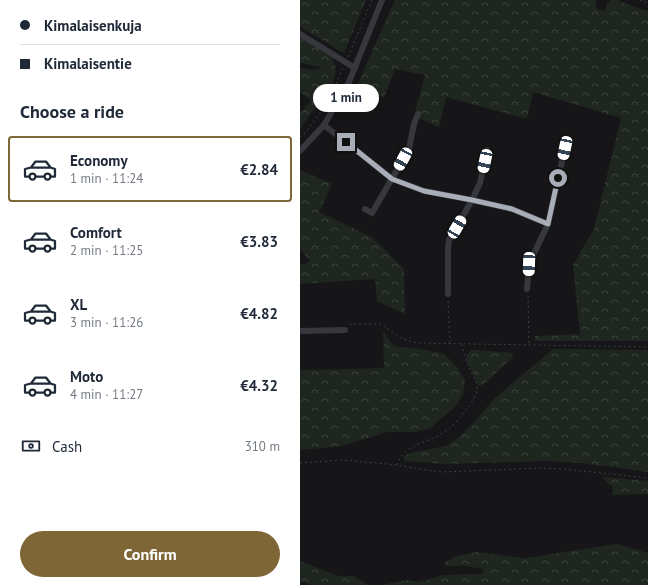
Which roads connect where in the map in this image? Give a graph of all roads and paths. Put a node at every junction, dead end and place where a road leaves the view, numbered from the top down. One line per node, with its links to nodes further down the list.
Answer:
1 (372, 0): 6 (path)
2 (382, 0): 7 (street)
3 (640, 0): 4 (path)
4 (648, 3)
5 (300, 34): 6 (street)
6 (345, 62): 7 (street); 10 (path)
7 (355, 68): 9 (street)
8 (418, 114): 14 (street)
9 (324, 125): 13 (street); 14 (street)
10 (300, 137)
11 (565, 148): 17 (street)
12 (487, 150): 15 (street)
13 (300, 151)
14 (392, 179): 15 (street); 16 (street)
15 (472, 200): 17 (street); 19 (street)
16 (365, 209)
17 (548, 224): 18 (street)
18 (528, 289): 24 (path)
19 (448, 294): 22 (path)
20 (346, 330): 21 (street); 22 (path)
21 (300, 331)
22 (450, 343): 23 (path)
23 (462, 344): 24 (path); 27 (path)
24 (529, 346): 25 (path)
25 (648, 347)
26 (300, 463): 27 (path)
27 (397, 465): 28 (path)
28 (648, 478)

